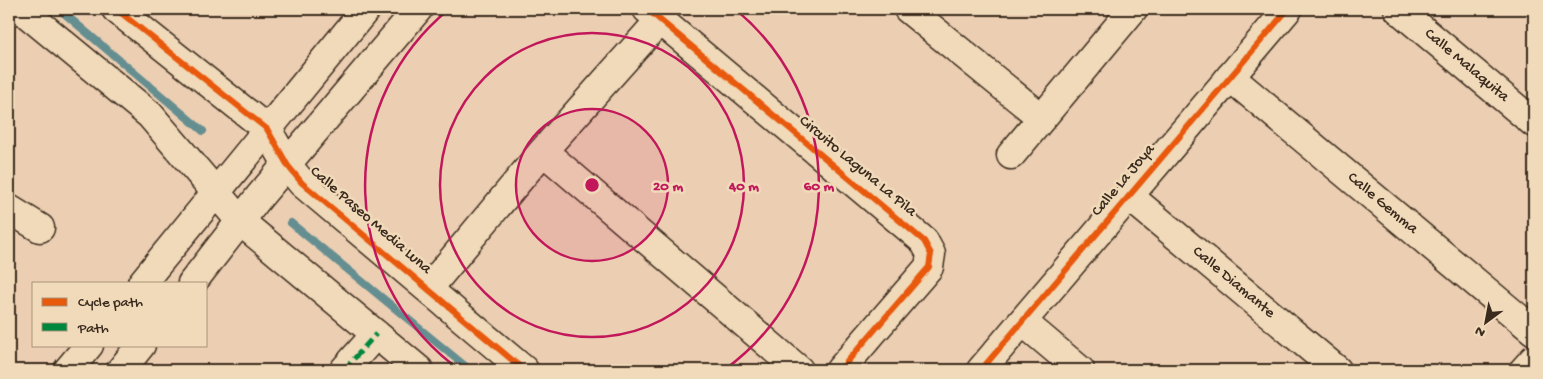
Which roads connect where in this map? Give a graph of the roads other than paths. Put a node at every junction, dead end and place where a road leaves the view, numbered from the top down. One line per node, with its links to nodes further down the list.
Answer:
1 (21, 9): 17 (street)
2 (116, 9): 13 (street, Calle Paseo Media Luna)
3 (366, 9): 13 (street)
4 (418, 9): 16 (street)
5 (908, 9): 11 (street)
6 (1133, 9): 11 (street)
7 (1288, 9): 10 (street, Calle La Joya)
8 (1398, 9): 12 (street, Calle Malaquita)
9 (654, 14): 14 (street, Circuito Laguna La Pila); 37 (street, Circuito Laguna La Pila)
10 (1230, 77): 18 (street, Calle La Joya); 26 (street, Calle Gemma)
11 (1042, 118): 15 (street)
12 (1534, 124)
13 (267, 129): 16 (street, Calle Paseo Media Luna); 17 (street)
14 (543, 151): 24 (street, Circuito Laguna La Pila); 36 (street)
15 (1011, 155)
16 (288, 166): 20 (street); 24 (street, Calle Paseo Media Luna)
17 (216, 194): 20 (street); 22 (street)
18 (1129, 196): 25 (street, Calle La Joya); 40 (street, Calle Diamante)
19 (9, 209): 21 (street)
20 (241, 222): 23 (street); 27 (street)
21 (40, 228)
22 (143, 282)
23 (193, 282)
24 (428, 289): 35 (street, Calle Paseo Media Luna)
25 (1023, 322): 38 (street, Calle La Joya); 39 (street)
26 (1534, 332)
27 (376, 334): 33 (street); 34 (street)
28 (88, 346): 31 (street)
29 (140, 346): 32 (street)
30 (1534, 358): 41 (street)
31 (68, 370)
32 (121, 370)
33 (344, 370)
34 (419, 370)
35 (524, 370)
36 (799, 370)
37 (840, 370)
38 (982, 370)
39 (1080, 370)
40 (1336, 370)
41 (1524, 370)

